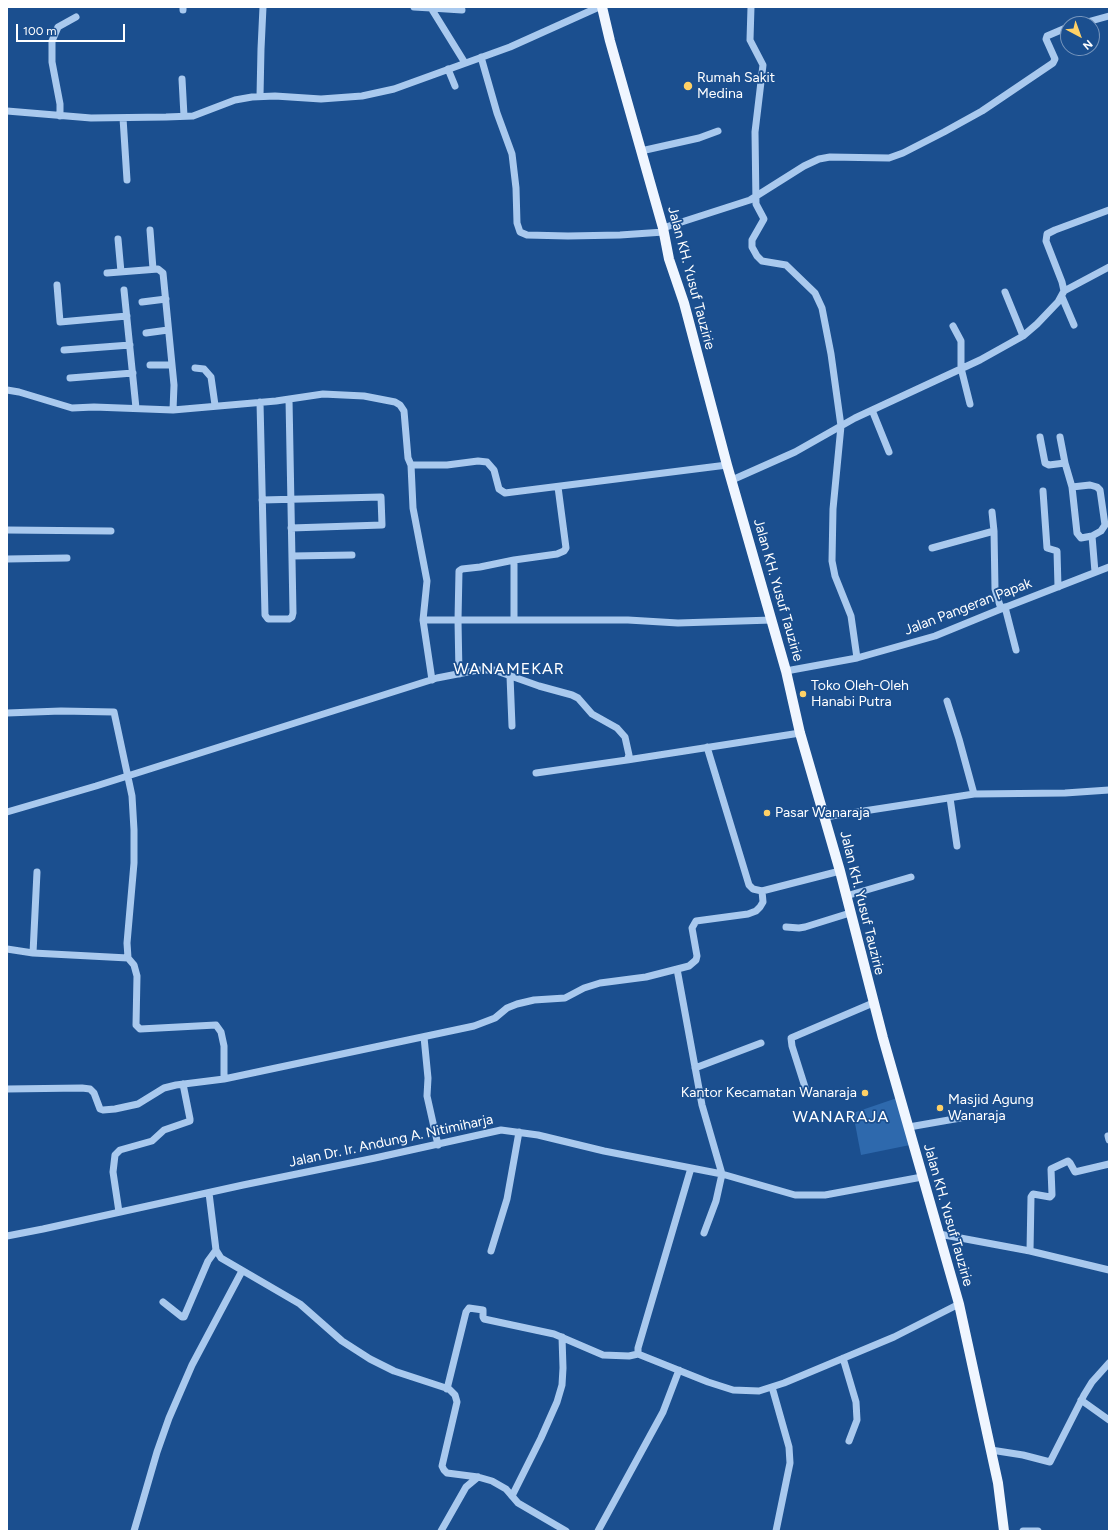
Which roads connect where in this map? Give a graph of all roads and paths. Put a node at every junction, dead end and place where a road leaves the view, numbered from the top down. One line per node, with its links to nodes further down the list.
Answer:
1 (263, 7): 14 (street)
2 (414, 7): 5 (street)
3 (601, 7): 9 (street); 20 (main road, Jalan KH. Yusuf Tauzirie)
4 (751, 7): 22 (street)
5 (431, 8): 6 (street); 10 (street)
6 (462, 10)
7 (76, 17): 16 (street)
8 (1060, 31): 22 (street)
9 (481, 57): 10 (street); 25 (street)
10 (465, 63): 11 (street)
11 (448, 69): 13 (street); 14 (street)
12 (182, 79): 17 (street)
13 (455, 86)
14 (260, 96): 17 (street)
15 (7, 111): 16 (street)
16 (60, 116): 18 (street)
17 (184, 116): 18 (street)
18 (123, 118): 21 (street)
19 (718, 131): 20 (street)
20 (641, 151): 25 (main road, Jalan KH. Yusuf Tauzirie)
21 (127, 180)
22 (756, 197): 25 (street); 59 (street)
23 (1109, 210): 34 (street)
24 (150, 230): 28 (street)
25 (664, 230): 65 (main road, Jalan KH. Yusuf Tauzirie)
26 (118, 239): 29 (street)
27 (1109, 267): 34 (street)
28 (153, 270): 29 (street); 35 (street)
29 (121, 272): 30 (street)
30 (107, 273)
31 (57, 285): 37 (street)
32 (124, 290): 37 (street)
33 (1005, 292): 42 (street)
34 (1063, 294): 38 (street); 42 (street)
35 (166, 299): 36 (street); 40 (street)
36 (142, 302)
37 (127, 316): 43 (street)
38 (1074, 325)
39 (953, 326): 48 (street)
40 (168, 330): 41 (street); 46 (street)
41 (146, 333)
42 (1023, 336): 48 (street)
43 (130, 345): 44 (street); 49 (street)
44 (64, 350)
45 (150, 365): 46 (street)
46 (172, 365): 57 (street)
47 (195, 368): 55 (street)
48 (961, 368): 54 (street); 58 (street)
49 (133, 373): 50 (street); 56 (street)
50 (70, 378)
51 (7, 390): 56 (street)
52 (289, 399): 53 (street); 64 (street); 70 (street)
53 (260, 402): 55 (street); 71 (street)
54 (970, 404)
55 (215, 405): 57 (street)
56 (136, 408): 57 (street)
57 (173, 410)
58 (872, 410): 59 (street); 62 (street)
59 (841, 426): 66 (street); 93 (street)
60 (1060, 436): 63 (street)
61 (1040, 437): 63 (street)
62 (889, 452)
63 (1066, 463): 68 (street)
64 (411, 465): 67 (street); 88 (street)
65 (727, 465): 66 (main road, Jalan KH. Yusuf Tauzirie); 67 (street)
66 (732, 480): 91 (main road, Jalan KH. Yusuf Tauzirie)
67 (558, 487): 83 (street)
68 (1072, 487): 77 (street); 77 (street)
69 (1043, 491): 86 (street)
70 (291, 499): 71 (street); 73 (street); 73 (street)
71 (262, 500): 80 (street)
72 (992, 512): 76 (street)
73 (291, 528): 80 (street)
74 (7, 530): 75 (street)
75 (112, 531)
76 (994, 531): 78 (street); 87 (street)
77 (1092, 536): 85 (street)
78 (932, 548)
79 (352, 555): 80 (street)
80 (292, 556)
81 (67, 558): 82 (street)
82 (7, 559)
83 (514, 560): 89 (street); 90 (street)
84 (1109, 567): 85 (street, Jalan Pangeran Papak)
85 (1095, 572): 86 (street, Jalan Pangeran Papak)
86 (1058, 587): 87 (street, Jalan Pangeran Papak)
87 (1003, 608): 92 (street); 93 (street, Jalan Pangeran Papak)
88 (423, 620): 89 (street); 97 (street)
89 (458, 620): 90 (street); 95 (street)
90 (514, 620): 91 (street)
91 (772, 620): 94 (main road, Jalan KH. Yusuf Tauzirie)
92 (1016, 650)
93 (857, 658): 94 (street, Jalan Pangeran Papak)
94 (786, 671): 101 (main road, Jalan KH. Yusuf Tauzirie)
95 (459, 674): 96 (street); 97 (street)
96 (510, 676): 100 (street); 103 (street)
97 (432, 680): 105 (street)
98 (946, 701): 107 (street)
99 (7, 714): 105 (street)
100 (512, 726)
101 (800, 733): 102 (street); 110 (main road, Jalan KH. Yusuf Tauzirie)
102 (706, 747): 103 (street); 115 (street)
103 (628, 760): 104 (street)
104 (536, 773)
105 (127, 776): 109 (street); 121 (street)
106 (1109, 790): 107 (street)
107 (974, 794): 108 (street)
108 (950, 798): 110 (street); 111 (street)
109 (7, 812)
110 (825, 817): 112 (main road, Jalan KH. Yusuf Tauzirie)
111 (957, 846)
112 (840, 871): 115 (street); 116 (main road, Jalan KH. Yusuf Tauzirie)
113 (37, 872): 120 (street)
114 (911, 877): 116 (street)
115 (762, 891): 122 (street)
116 (846, 896): 117 (main road, Jalan KH. Yusuf Tauzirie)
117 (850, 913): 118 (street); 123 (main road, Jalan KH. Yusuf Tauzirie)
118 (786, 926)
119 (7, 949): 120 (street)
120 (33, 953): 121 (street)
121 (128, 958): 127 (street)
122 (677, 969): 124 (street); 126 (street)
123 (873, 1004): 129 (street); 132 (main road, Jalan KH. Yusuf Tauzirie)
124 (424, 1037): 127 (street); 134 (street)
125 (761, 1043): 126 (street)
126 (695, 1068): 137 (street)
127 (224, 1079): 128 (street)
128 (183, 1084): 130 (street); 140 (street)
129 (805, 1087)
130 (7, 1089)
131 (966, 1117): 132 (street)
132 (908, 1127): 138 (main road, Jalan KH. Yusuf Tauzirie)
133 (519, 1132): 134 (street, Jalan Dr. Ir. Andung A. Nitimiharja); 136 (street, Jalan Dr. Ir. Andung A. Nitimiharja); 145 (street)
134 (438, 1144): 139 (street, Jalan Dr. Ir. Andung A. Nitimiharja)
135 (1109, 1164): 146 (street)
136 (690, 1168): 137 (street, Jalan Dr. Ir. Andung A. Nitimiharja); 152 (street)
137 (722, 1174): 138 (street, Jalan Dr. Ir. Andung A. Nitimiharja); 141 (street)
138 (922, 1176): 142 (main road, Jalan KH. Yusuf Tauzirie)
139 (209, 1193): 140 (street, Jalan Dr. Ir. Andung A. Nitimiharja); 144 (street)
140 (119, 1212): 143 (street, Jalan Dr. Ir. Andung A. Nitimiharja)
141 (704, 1234)
142 (939, 1234): 146 (street); 150 (main road, Jalan KH. Yusuf Tauzirie)
143 (7, 1236)
144 (216, 1250): 148 (street); 149 (street)
145 (491, 1251)
146 (1030, 1251): 147 (street)
147 (1109, 1270)
148 (242, 1271): 157 (street); 164 (street)
149 (163, 1302)
150 (959, 1304): 153 (street); 161 (main road, Jalan KH. Yusuf Tauzirie)
151 (562, 1337): 152 (street); 157 (street); 163 (street)
152 (638, 1354): 155 (street)
153 (843, 1358): 156 (street); 160 (street)
154 (1109, 1363): 158 (street)
155 (679, 1370): 156 (street); 167 (street)
156 (772, 1387): 168 (street)
157 (447, 1389): 162 (street)
158 (1080, 1400): 159 (street); 161 (street)
159 (1109, 1420)
160 (849, 1441)
161 (991, 1450): 169 (main road, Jalan KH. Yusuf Tauzirie)
162 (478, 1477): 163 (street); 165 (street)
163 (512, 1496): 166 (street)
164 (134, 1531)
165 (441, 1531)
166 (566, 1531)
167 (598, 1531)
168 (776, 1531)
169 (1004, 1531)
170 (1023, 1531): 171 (street)
171 (1038, 1531)

